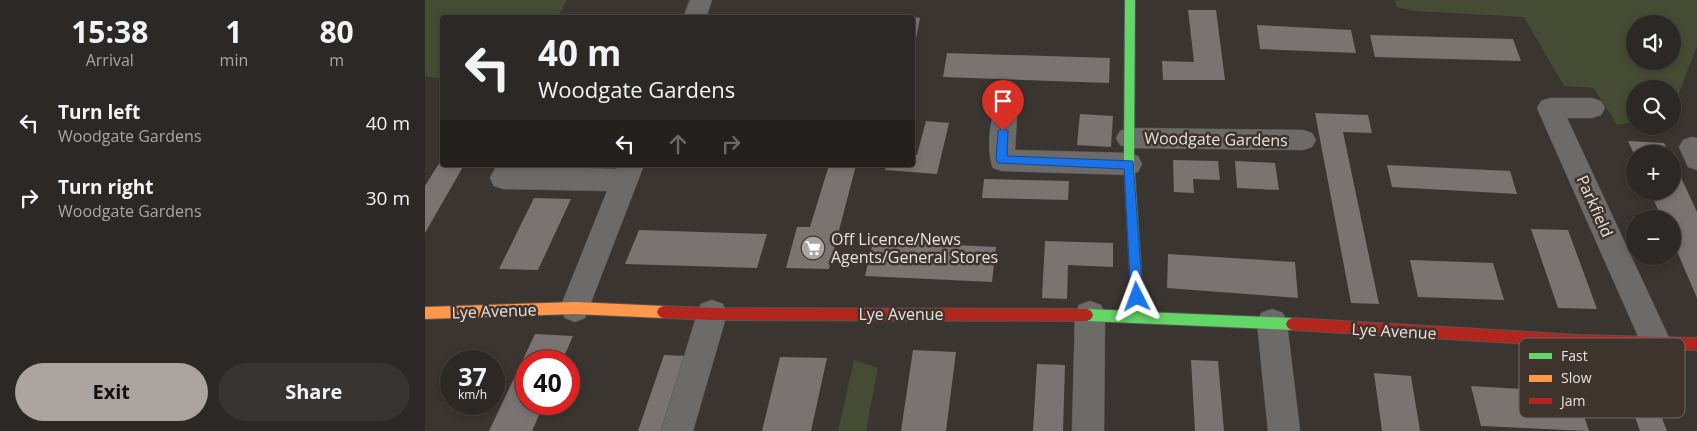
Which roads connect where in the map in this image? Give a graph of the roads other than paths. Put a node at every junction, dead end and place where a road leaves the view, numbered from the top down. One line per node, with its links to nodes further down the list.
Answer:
1 (701, 0): 3 (street)
2 (1130, 0): 6 (street, Woodgate Gardens)
3 (695, 15)
4 (1592, 108): 18 (street, Parkfield)
5 (1004, 117): 8 (street, Woodgate Gardens)
6 (1129, 138): 7 (street, Woodgate Gardens); 8 (street, Woodgate Gardens)
7 (1303, 140)
8 (1129, 164): 15 (street, Woodgate Gardens)
9 (510, 167): 10 (street)
10 (628, 173): 11 (street)
11 (575, 308): 12 (street, Lye Avenue); 13 (street, Lye Avenue)
12 (425, 313)
13 (712, 314): 14 (street, Lye Avenue); 19 (street)
14 (1091, 315): 15 (street, Lye Avenue); 20 (street)
15 (1138, 316): 16 (street, Lye Avenue)
16 (1272, 322): 17 (street, Lye Avenue); 21 (street)
17 (1531, 338)
18 (1655, 338)
19 (677, 431)
20 (1088, 431)
21 (1283, 431)

